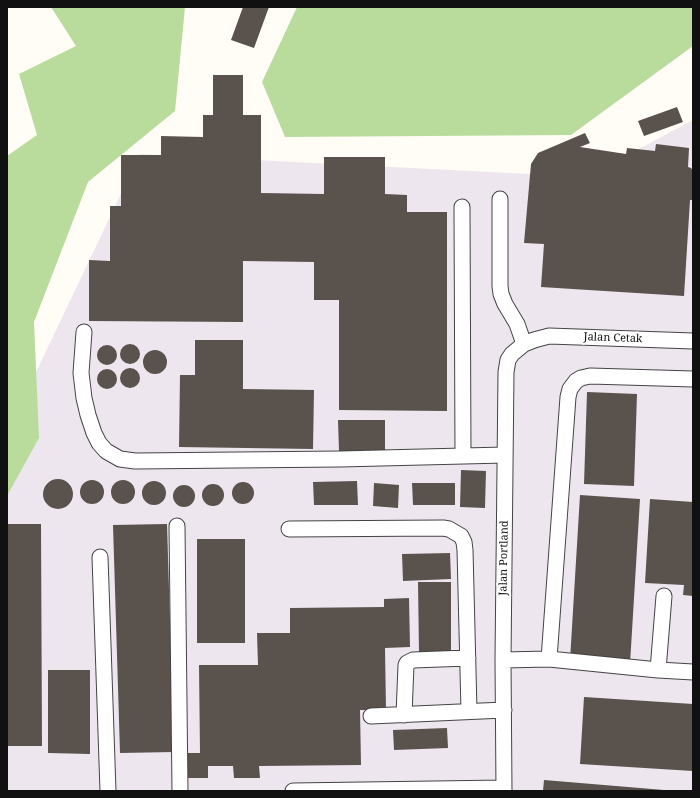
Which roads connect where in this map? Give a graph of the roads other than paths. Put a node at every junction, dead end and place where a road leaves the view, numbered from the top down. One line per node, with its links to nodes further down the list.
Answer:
1 (500, 199): 5 (street)
2 (462, 207): 8 (street)
3 (84, 332): 8 (street)
4 (693, 341): 5 (street, Jalan Cetak)
5 (529, 342): 7 (street, Jalan Portland)
6 (693, 380): 14 (street)
7 (505, 455): 8 (street); 15 (street, Jalan Portland)
8 (463, 456)
9 (177, 526): 24 (street)
10 (289, 529): 13 (street)
11 (100, 557): 23 (street)
12 (664, 596): 16 (street)
13 (468, 658): 19 (street); 20 (street)
14 (549, 659): 15 (street); 16 (street)
15 (503, 660): 18 (street, Jalan Portland)
16 (658, 670): 17 (street)
17 (693, 672)
18 (504, 710): 19 (street); 22 (street, Jalan Portland)
19 (469, 712): 20 (street)
20 (404, 715): 21 (street)
21 (371, 716)
22 (504, 790): 25 (street)
23 (108, 791)
24 (180, 791)
25 (293, 791)

